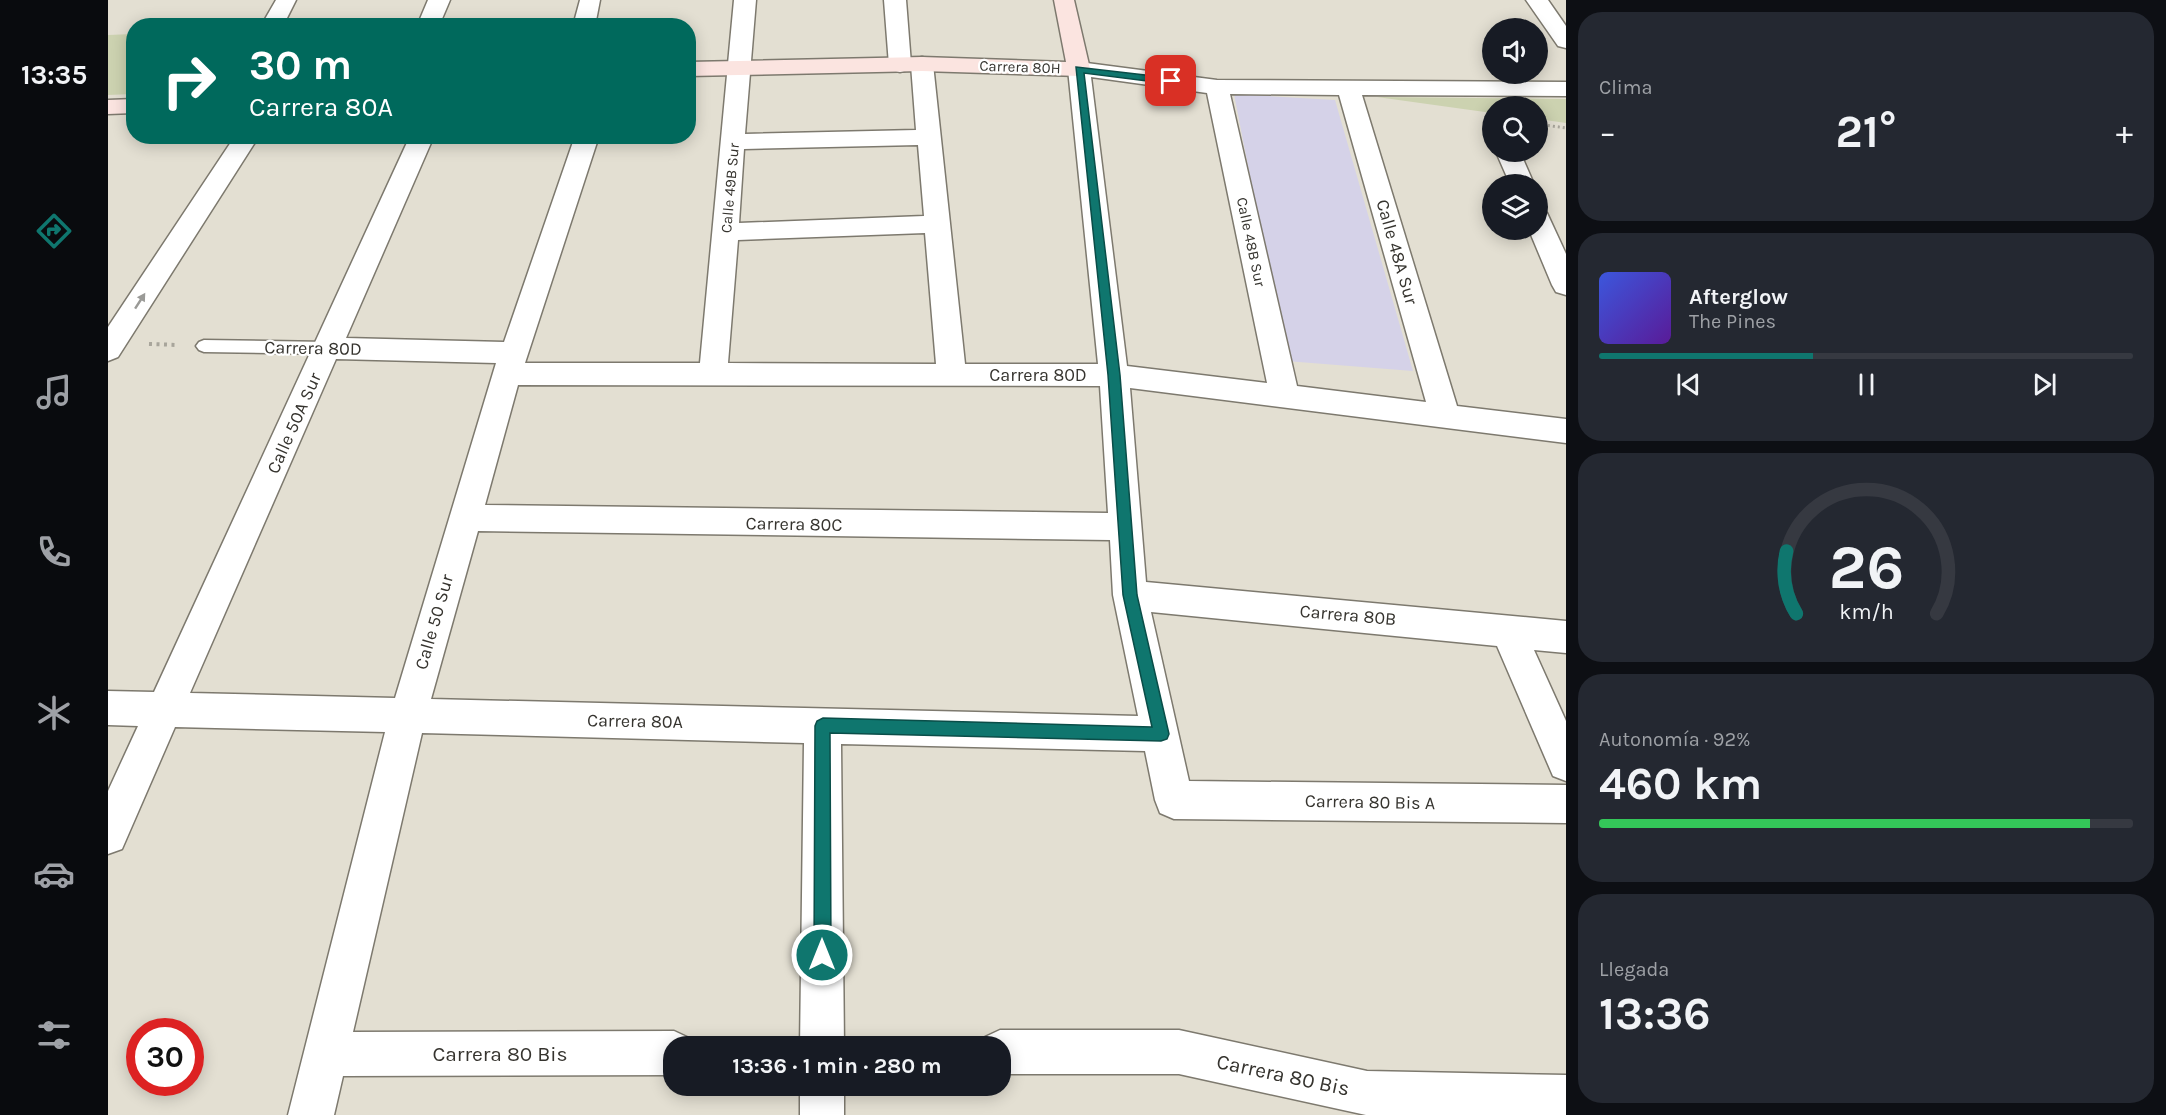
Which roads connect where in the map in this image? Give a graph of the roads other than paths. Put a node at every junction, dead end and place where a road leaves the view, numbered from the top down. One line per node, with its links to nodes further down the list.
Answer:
1 (286, 0): 8 (street)
2 (439, 0): 9 (street)
3 (590, 0): 10 (street)
4 (745, 0): 13 (street, Calle 49B Sur)
5 (895, 0): 12 (street)
6 (1064, 0): 15 (street)
7 (1537, 0): 11 (street)
8 (276, 18)
9 (431, 18)
10 (586, 18)
11 (1566, 41)
12 (911, 64): 13 (street, Carrera 80H); 15 (street, Carrera 80H); 21 (street)
13 (740, 68): 14 (street, Carrera 80H); 22 (street, Calle 49B Sur)
14 (696, 69)
15 (1079, 69): 16 (street, Carrera 80H); 37 (street)
16 (1217, 87): 17 (street, Carrera 80H); 38 (street, Calle 48B Sur)
17 (1349, 87): 18 (street, Carrera 80H); 39 (street, Calle 48A Sur)
18 (1566, 89)
19 (126, 106): 20 (street)
20 (108, 107)
21 (929, 137): 22 (street); 26 (street)
22 (734, 142): 27 (street, Calle 49B Sur)
23 (242, 144): 32 (street, one-way to 23)
24 (418, 144): 33 (street, Calle 50A Sur)
25 (584, 144): 34 (street, Calle 50 Sur)
26 (938, 224): 27 (street); 36 (street)
27 (726, 232): 35 (street, Calle 49B Sur)
28 (1548, 235): 29 (street)
29 (1559, 253): 30 (street)
30 (1566, 285)
31 (204, 346): 33 (lane, Carrera 80D)
32 (110, 347)
33 (328, 348): 34 (street, Carrera 80D); 47 (street, Calle 50A Sur)
34 (510, 364): 35 (street, Carrera 80D); 41 (street, Calle 50 Sur)
35 (713, 375): 36 (street, Carrera 80D)
36 (952, 375): 37 (street, Carrera 80D)
37 (1114, 375): 38 (street, Carrera 80D); 42 (street)
38 (1285, 396): 39 (street, Carrera 80D)
39 (1445, 416): 40 (street, Carrera 80D)
40 (1566, 430)
41 (464, 517): 42 (street, Carrera 80C); 48 (street, Calle 50 Sur)
42 (1124, 527): 43 (street)
43 (1130, 595): 44 (street, Carrera 80B); 50 (street)
44 (1508, 630): 45 (street, Carrera 80B); 51 (street)
45 (1566, 637)
46 (108, 708): 47 (street, Carrera 80A)
47 (166, 709): 48 (street, Carrera 80A); 53 (street, Calle 50A Sur)
48 (408, 715): 49 (street, Carrera 80A); 57 (street, Calle 50 Sur)
49 (823, 726): 50 (street, Carrera 80A); 54 (street)
50 (1161, 734): 52 (street, Carrera 80 Bis A)
51 (1566, 764)
52 (1566, 804)
53 (108, 835)
54 (822, 1036)
55 (1011, 1052): 59 (street, Carrera 80 Bis)
56 (663, 1053): 57 (street, Carrera 80 Bis)
57 (326, 1054): 60 (street, Calle 50 Sur)
58 (822, 1096): 61 (street)
59 (1566, 1097)
60 (311, 1115)
61 (822, 1115)

